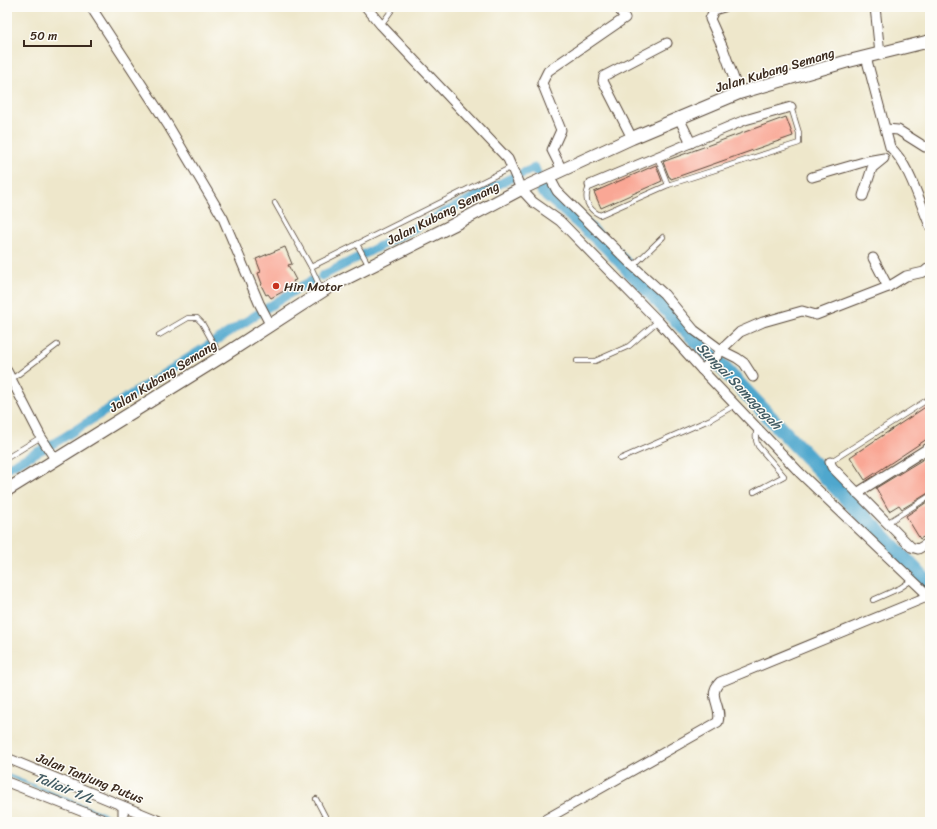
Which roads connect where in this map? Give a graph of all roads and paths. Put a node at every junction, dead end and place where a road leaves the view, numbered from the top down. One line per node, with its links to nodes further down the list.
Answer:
1 (91, 7): 41 (street)
2 (366, 7): 7 (street)
3 (394, 7): 7 (lane)
4 (618, 7): 22 (street)
5 (724, 7): 12 (street)
6 (875, 7): 10 (street)
7 (381, 25): 23 (street)
8 (930, 41): 10 (main road, Jalan Kubang Semang)
9 (667, 43): 16 (street)
10 (880, 54): 11 (main road, Jalan Kubang Semang)
11 (866, 57): 12 (main road, Jalan Kubang Semang); 15 (street)
12 (739, 93): 14 (main road, Jalan Kubang Semang)
13 (791, 107): 17 (street); 28 (lane)
14 (679, 118): 16 (main road, Jalan Kubang Semang); 17 (street)
15 (886, 129): 18 (street); 19 (street)
16 (632, 138): 22 (main road, Jalan Kubang Semang)
17 (691, 143): 20 (street)
18 (930, 145)
19 (897, 154): 21 (street); 31 (street)
20 (657, 157): 26 (street); 28 (lane)
21 (884, 158): 25 (street); 29 (street)
22 (562, 170): 24 (main road, Jalan Kubang Semang)
23 (513, 171): 27 (street); 33 (lane)
24 (548, 176): 27 (main road, Jalan Kubang Semang); 36 (street)
25 (812, 177)
26 (590, 185): 28 (lane)
27 (519, 186): 35 (main road, Jalan Kubang Semang); 42 (street)
28 (668, 186)
29 (863, 196)
30 (275, 203): 37 (lane)
31 (930, 226)
32 (663, 237): 36 (lane)
33 (357, 244): 35 (lane); 37 (lane)
34 (873, 258): 39 (street)
35 (366, 261): 40 (main road, Jalan Kubang Semang)
36 (633, 266): 46 (street)
37 (311, 267): 40 (lane)
38 (930, 267): 39 (street)
39 (888, 287): 46 (street)
40 (322, 291): 41 (main road, Jalan Kubang Semang)
41 (268, 319): 45 (main road, Jalan Kubang Semang)
42 (658, 321): 47 (lane); 48 (street)
43 (159, 335): 45 (lane)
44 (57, 345): 49 (lane)
45 (218, 352): 57 (main road, Jalan Kubang Semang)
46 (719, 353): 48 (street); 50 (street)
47 (577, 361)
48 (704, 368): 52 (street)
49 (9, 375): 54 (street)
50 (753, 377)
51 (930, 398): 59 (lane)
52 (735, 405): 53 (street); 58 (lane)
53 (757, 428): 61 (lane); 66 (street)
54 (45, 442): 56 (lane); 57 (street)
55 (930, 447): 62 (street)
56 (7, 458)
57 (55, 459): 60 (main road, Jalan Kubang Semang)
58 (620, 459)
59 (830, 462): 62 (street)
60 (7, 490)
61 (754, 492)
62 (858, 493): 64 (street)
63 (930, 496): 64 (lane)
64 (887, 523): 65 (street)
65 (930, 542)
66 (912, 580): 67 (street); 68 (lane)
67 (930, 597): 77 (street)
68 (873, 600)
69 (7, 758): 72 (street, Jalan Tanjung Putus)
70 (7, 782): 73 (street)
71 (316, 799): 76 (lane)
72 (123, 807): 74 (street); 75 (street, Jalan Tanjung Putus)
73 (109, 822)
74 (123, 822)
75 (162, 822)
76 (328, 822)
77 (541, 822)

